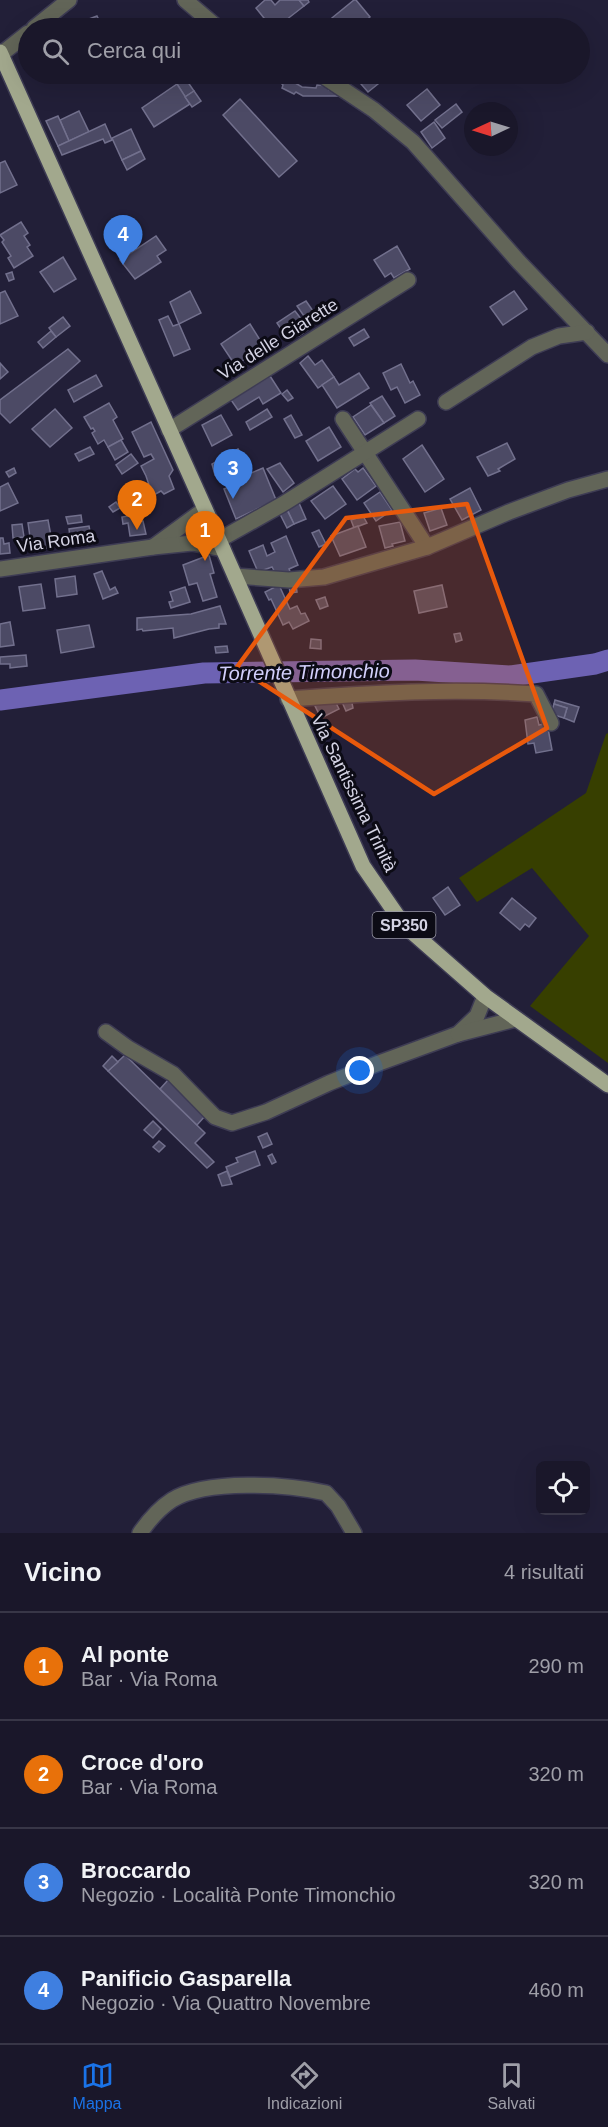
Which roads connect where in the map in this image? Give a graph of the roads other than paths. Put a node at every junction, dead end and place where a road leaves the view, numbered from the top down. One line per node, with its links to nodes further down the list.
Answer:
1 (69, 0): 3 (street)
2 (185, 0): 4 (street)
3 (46, 18)
4 (206, 18)
5 (18, 40): 6 (street)
6 (0, 54): 14 (main road, SP350)
7 (335, 84): 9 (street)
8 (408, 280): 14 (street, Via delle Giarette)
9 (586, 332): 10 (street); 11 (street)
10 (607, 352)
11 (446, 402)
12 (343, 419): 15 (street)
13 (418, 419): 15 (street)
14 (169, 430): 17 (main road, SP350)
15 (365, 453): 20 (street); 22 (street)
16 (608, 479): 22 (street)
17 (205, 509): 18 (main road, SP350); 21 (street, Via Roma)
18 (212, 525): 19 (street); 20 (main road, SP350)
19 (192, 543): 20 (street, Via Roma); 21 (street, Via Roma)
20 (221, 544): 24 (main road, SP350)
21 (153, 547): 23 (street, Via Roma)
22 (427, 547): 24 (street)
23 (0, 569)
24 (235, 576): 25 (main road, Via Santissima Trinità / SP350)
25 (287, 697): 26 (street, Via Santissima Trinità); 27 (main road, Via Santissima Trinità / SP350)
26 (551, 723)
27 (485, 996): 28 (main road, Via Santissima Trinità / SP350); 30 (street)
28 (516, 1019): 30 (street); 31 (main road, Via Santissima Trinità / SP350)
29 (106, 1032): 30 (street)
30 (458, 1034)
31 (608, 1085)
32 (140, 1533): 33 (street)
33 (354, 1533)

